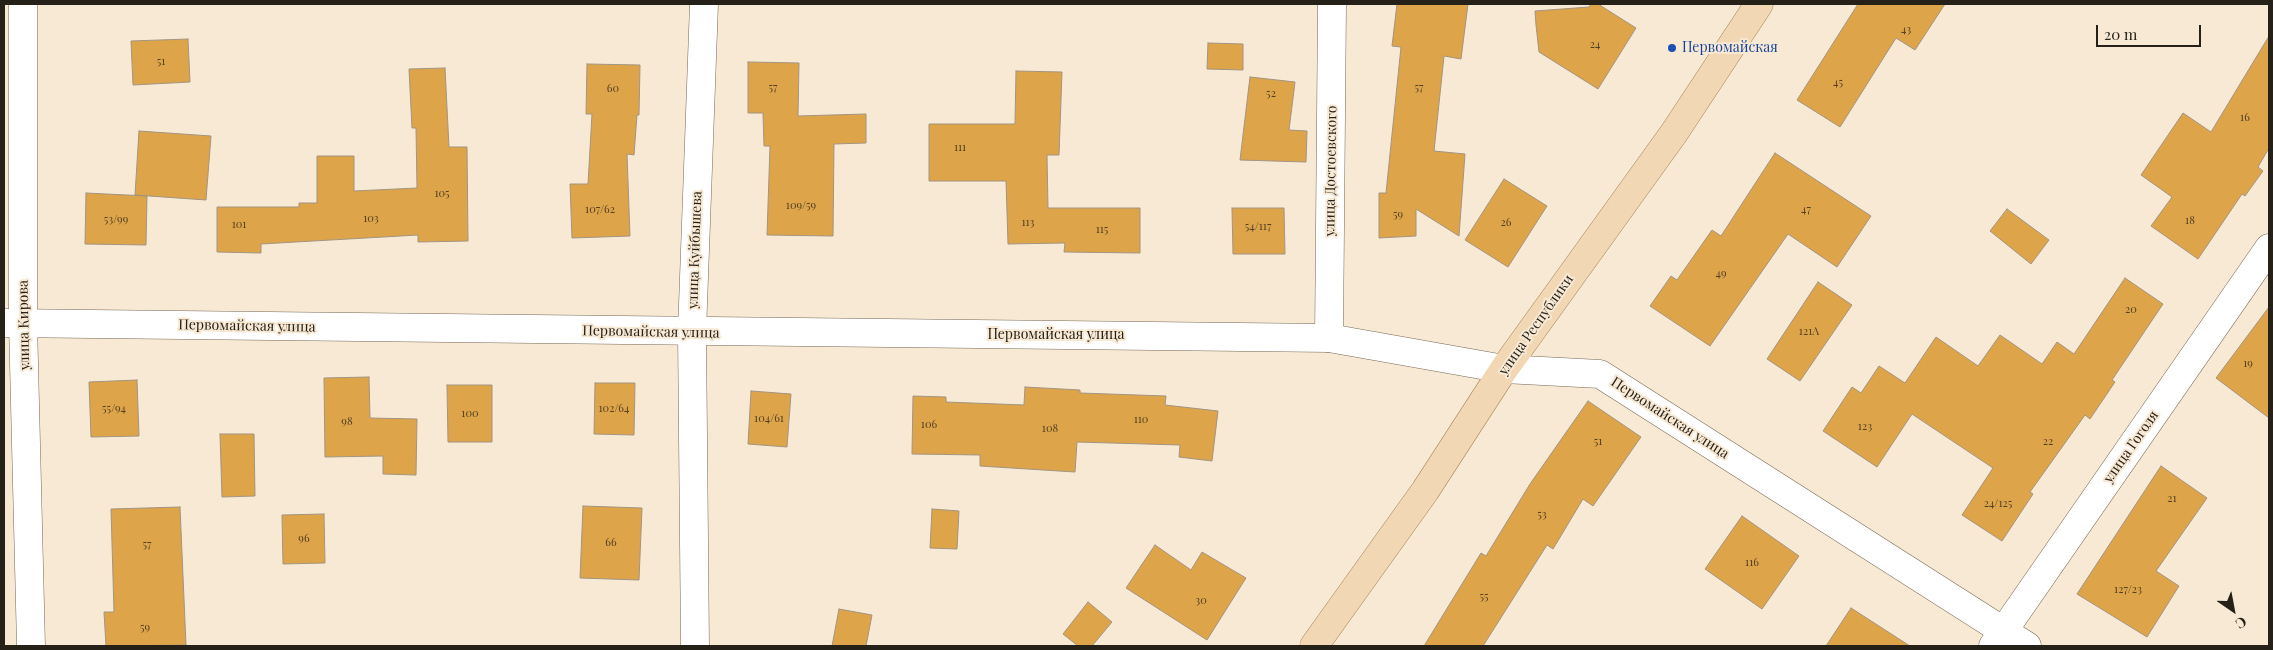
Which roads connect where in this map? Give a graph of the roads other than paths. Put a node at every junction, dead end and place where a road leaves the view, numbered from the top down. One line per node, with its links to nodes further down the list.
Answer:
1 (23, 4): 6 (street, улица Кирова)
2 (704, 4): 7 (street, улица Куйбышева)
3 (1332, 4): 8 (street, улица Достоевского)
4 (1759, 4): 9 (main road, улица Республики)
5 (2269, 248): 10 (street, улица Гоголя)
6 (13, 323): 7 (street, Первомайская улица); 11 (street, улица Кирова)
7 (692, 332): 8 (street, Первомайская улица); 12 (street, улица Куйбышева)
8 (1329, 338): 9 (street, Первомайская улица)
9 (1504, 369): 10 (street, Первомайская улица); 13 (main road, улица Республики)
10 (1999, 639): 14 (street, Первомайская улица)
11 (31, 646)
12 (695, 646)
13 (1314, 646)
14 (2027, 646)

